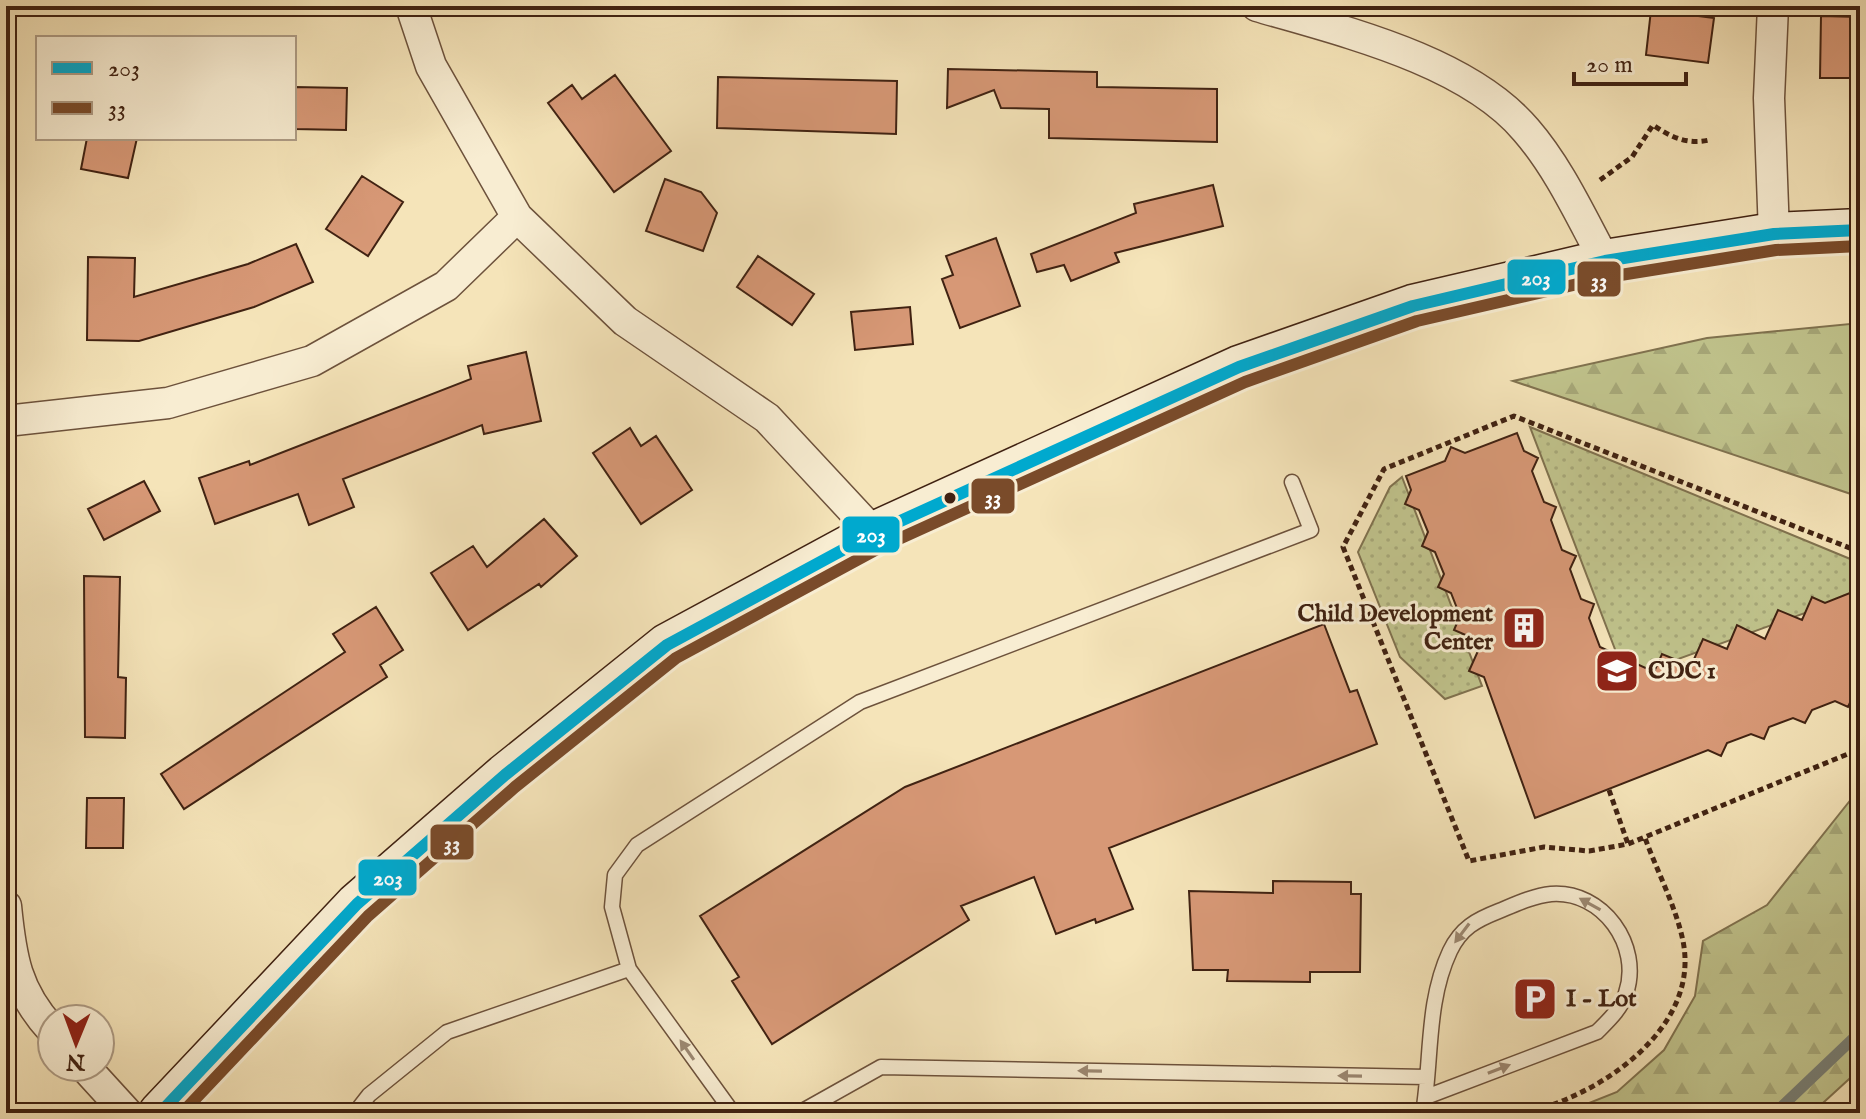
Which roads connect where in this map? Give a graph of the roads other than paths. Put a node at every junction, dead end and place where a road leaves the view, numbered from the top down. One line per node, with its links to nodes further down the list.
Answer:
1 (411, 6): 4 (street)
2 (1257, 6): 7 (street)
3 (1773, 6): 6 (street)
4 (517, 217): 8 (street); 10 (street)
5 (1860, 230): 6 (main road)
6 (1774, 234): 7 (main road)
7 (1605, 261): 10 (main road)
8 (6, 421)
9 (1292, 482): 12 (lane)
10 (874, 533): 18 (main road)
11 (6, 906): 13 (street)
12 (629, 969): 19 (lane); 20 (lane, one-way to 12)
13 (36, 1012)
14 (1427, 1077): 16 (lane); 16 (lane, one-way to 14); 21 (lane, one-way to 21)
15 (100, 1083): 17 (street)
16 (1426, 1097): 22 (lane)
17 (127, 1113)
18 (160, 1113)
19 (355, 1113)
20 (733, 1113)
21 (799, 1113)
22 (1423, 1113)

